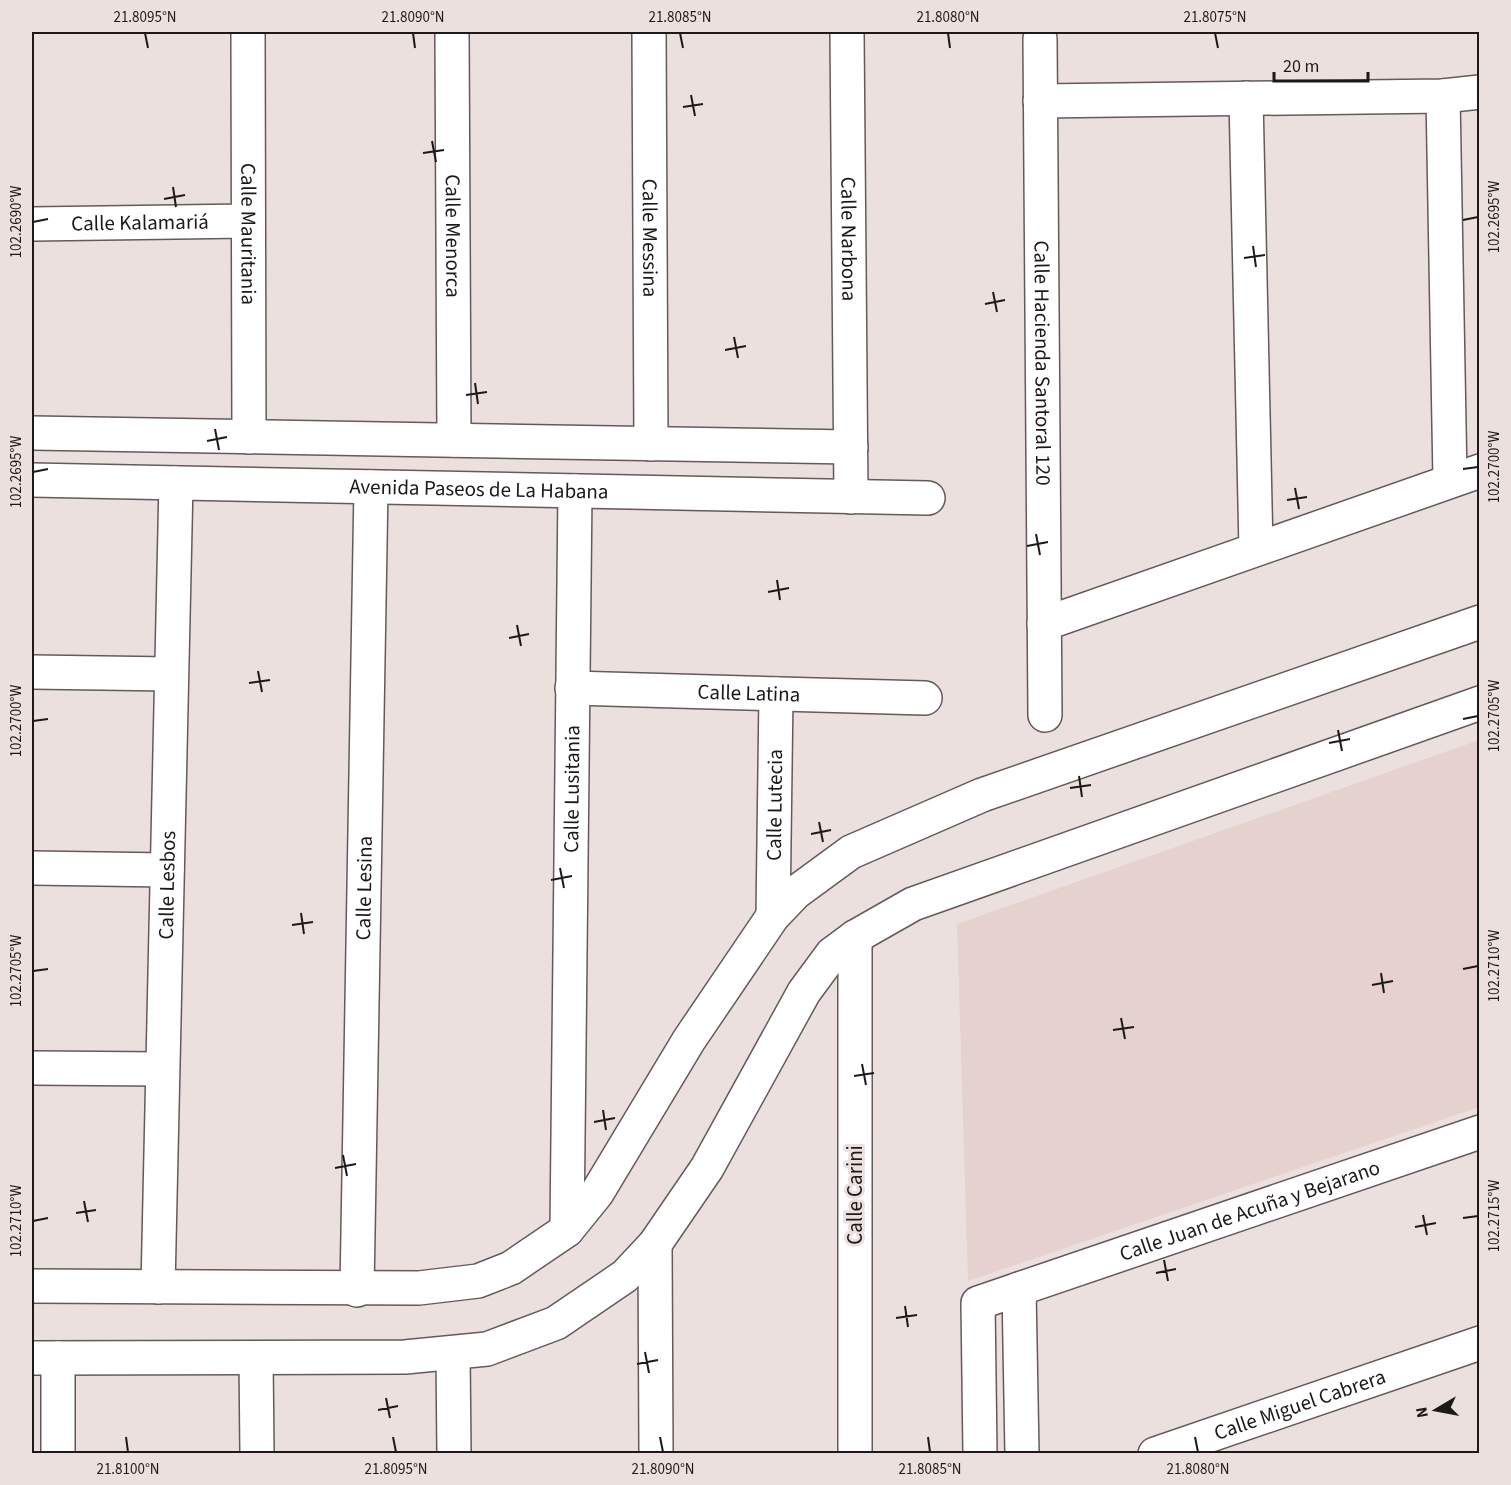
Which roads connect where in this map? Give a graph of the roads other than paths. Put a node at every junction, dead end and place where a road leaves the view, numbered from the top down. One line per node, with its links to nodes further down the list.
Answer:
1 (248, 32): 10 (street, Calle Mauritania)
2 (452, 32): 14 (street, Calle Menorca)
3 (649, 32): 15 (street, Calle Messina)
4 (847, 32): 16 (street, Calle Narbona)
5 (1040, 39): 9 (street, Calle Hacienda Santoral 120)
6 (1479, 92): 7 (street)
7 (1443, 96): 8 (street); 17 (street)
8 (1246, 98): 9 (street); 24 (street)
9 (1040, 101): 26 (street, Calle Hacienda Santoral 120)
10 (248, 221): 11 (street, Calle Kalamariá); 13 (street, Calle Mauritania)
11 (32, 224)
12 (32, 434): 13 (street)
13 (249, 437): 14 (street)
14 (454, 441): 15 (street)
15 (651, 444): 16 (street)
16 (851, 447): 22 (street, Calle Narbona)
17 (1465, 475): 24 (street)
18 (32, 480): 19 (street, Avenida Paseos de La Habana)
19 (176, 483): 20 (street, Avenida Paseos de La Habana); 28 (street, Calle Lesbos)
20 (372, 487): 21 (street, Avenida Paseos de La Habana); 46 (street, Calle Lesina)
21 (575, 491): 22 (street, Avenida Paseos de La Habana); 29 (street, Calle Lusitania)
22 (851, 497): 23 (street, Avenida Paseos de La Habana)
23 (928, 498)
24 (1256, 549): 26 (street)
25 (1479, 622): 36 (street)
26 (1044, 624): 33 (street, Calle Hacienda Santoral 120)
27 (32, 672): 28 (street)
28 (171, 674): 35 (street, Calle Lesbos)
29 (572, 688): 30 (street, Calle Latina); 41 (street, Calle Lusitania)
30 (776, 694): 31 (street, Calle Latina); 36 (street, Calle Lutecia)
31 (925, 698)
32 (1479, 703): 37 (street)
33 (1045, 715)
34 (32, 868): 35 (street)
35 (167, 870): 39 (street, Calle Lesbos)
36 (773, 916): 41 (street)
37 (855, 937): 42 (street); 55 (street, Calle Carini)
38 (32, 1068): 39 (street)
39 (162, 1069): 44 (street, Calle Lesbos)
40 (1479, 1132): 45 (street, Calle Juan de Acuña y Bejarano)
41 (567, 1230): 46 (street)
42 (655, 1244): 48 (street); 54 (street)
43 (32, 1286): 44 (street)
44 (158, 1287): 46 (street)
45 (1019, 1289): 56 (street, Calle Juan de Acuña y Bejarano); 57 (street)
46 (357, 1290)
47 (1479, 1343): 58 (street, Calle Miguel Cabrera)
48 (453, 1353): 50 (street); 53 (street)
49 (45, 1358): 50 (street); 51 (street)
50 (256, 1358): 52 (street)
51 (58, 1454)
52 (257, 1454)
53 (454, 1454)
54 (656, 1454)
55 (855, 1454)
56 (980, 1454)
57 (1022, 1454)
58 (1155, 1454)

